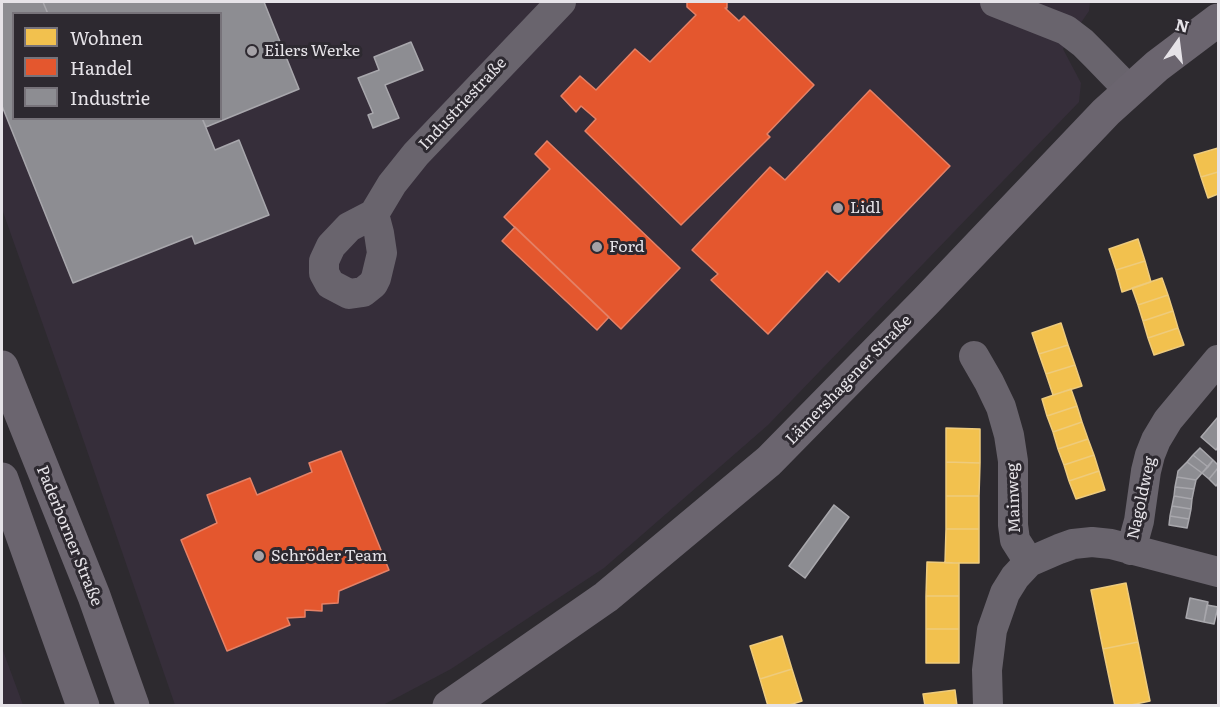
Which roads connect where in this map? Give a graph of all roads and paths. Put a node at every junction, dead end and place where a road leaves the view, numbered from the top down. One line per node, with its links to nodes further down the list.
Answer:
1 (561, 2): 5 (street, Industriestraße)
2 (994, 2): 4 (street)
3 (1218, 20): 4 (main road, Lämershagener Straße)
4 (1129, 90): 13 (main road, Lämershagener Straße)
5 (374, 214)
6 (974, 356): 11 (street, Mainweg)
7 (1218, 360): 10 (street, Nagoldweg)
8 (2, 367): 15 (main road, Paderborner Straße)
9 (2, 479): 14 (main road)
10 (1131, 550): 11 (street); 12 (street)
11 (1029, 562): 16 (street)
12 (1218, 572)
13 (453, 704)
14 (83, 705)
15 (133, 705)
16 (988, 705)

